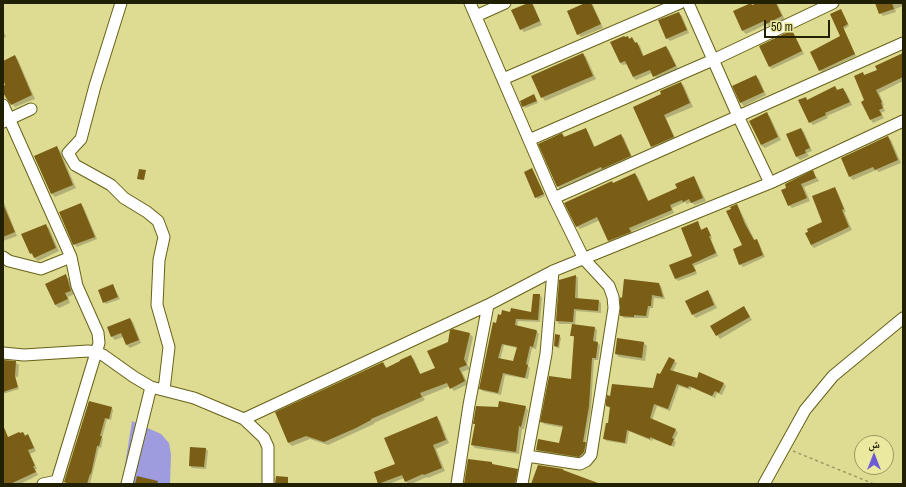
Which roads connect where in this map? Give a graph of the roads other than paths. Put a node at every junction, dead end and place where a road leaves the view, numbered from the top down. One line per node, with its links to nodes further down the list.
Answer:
1 (121, 3): 28 (street)
2 (470, 3): 7 (street)
3 (505, 3): 7 (street)
4 (680, 3): 10 (street)
5 (688, 3): 9 (street)
6 (833, 3): 9 (street)
7 (476, 16): 10 (street)
8 (903, 43): 13 (street)
9 (713, 60): 13 (street); 16 (street)
10 (503, 79): 16 (street)
11 (3, 105): 14 (street)
12 (31, 109): 14 (street)
13 (738, 116): 17 (street); 18 (street)
14 (6, 120): 20 (street)
15 (903, 121): 17 (street)
16 (530, 140): 18 (street)
17 (770, 183): 21 (street)
18 (554, 198): 21 (street)
19 (3, 257): 20 (street)
20 (71, 257): 25 (street)
21 (584, 259): 22 (street); 30 (street)
22 (553, 271): 23 (street); 30 (street)
23 (488, 305): 29 (street); 35 (street)
24 (903, 318): 37 (street)
25 (96, 352): 26 (street); 27 (street); 31 (street)
26 (3, 353)
27 (151, 387): 28 (street); 33 (street)
28 (164, 390): 29 (street)
29 (244, 419): 34 (street)
30 (528, 456): 36 (street)
31 (57, 482): 32 (street)
32 (43, 484)
33 (127, 484)
34 (268, 484)
35 (457, 484)
36 (522, 484)
37 (764, 484)

